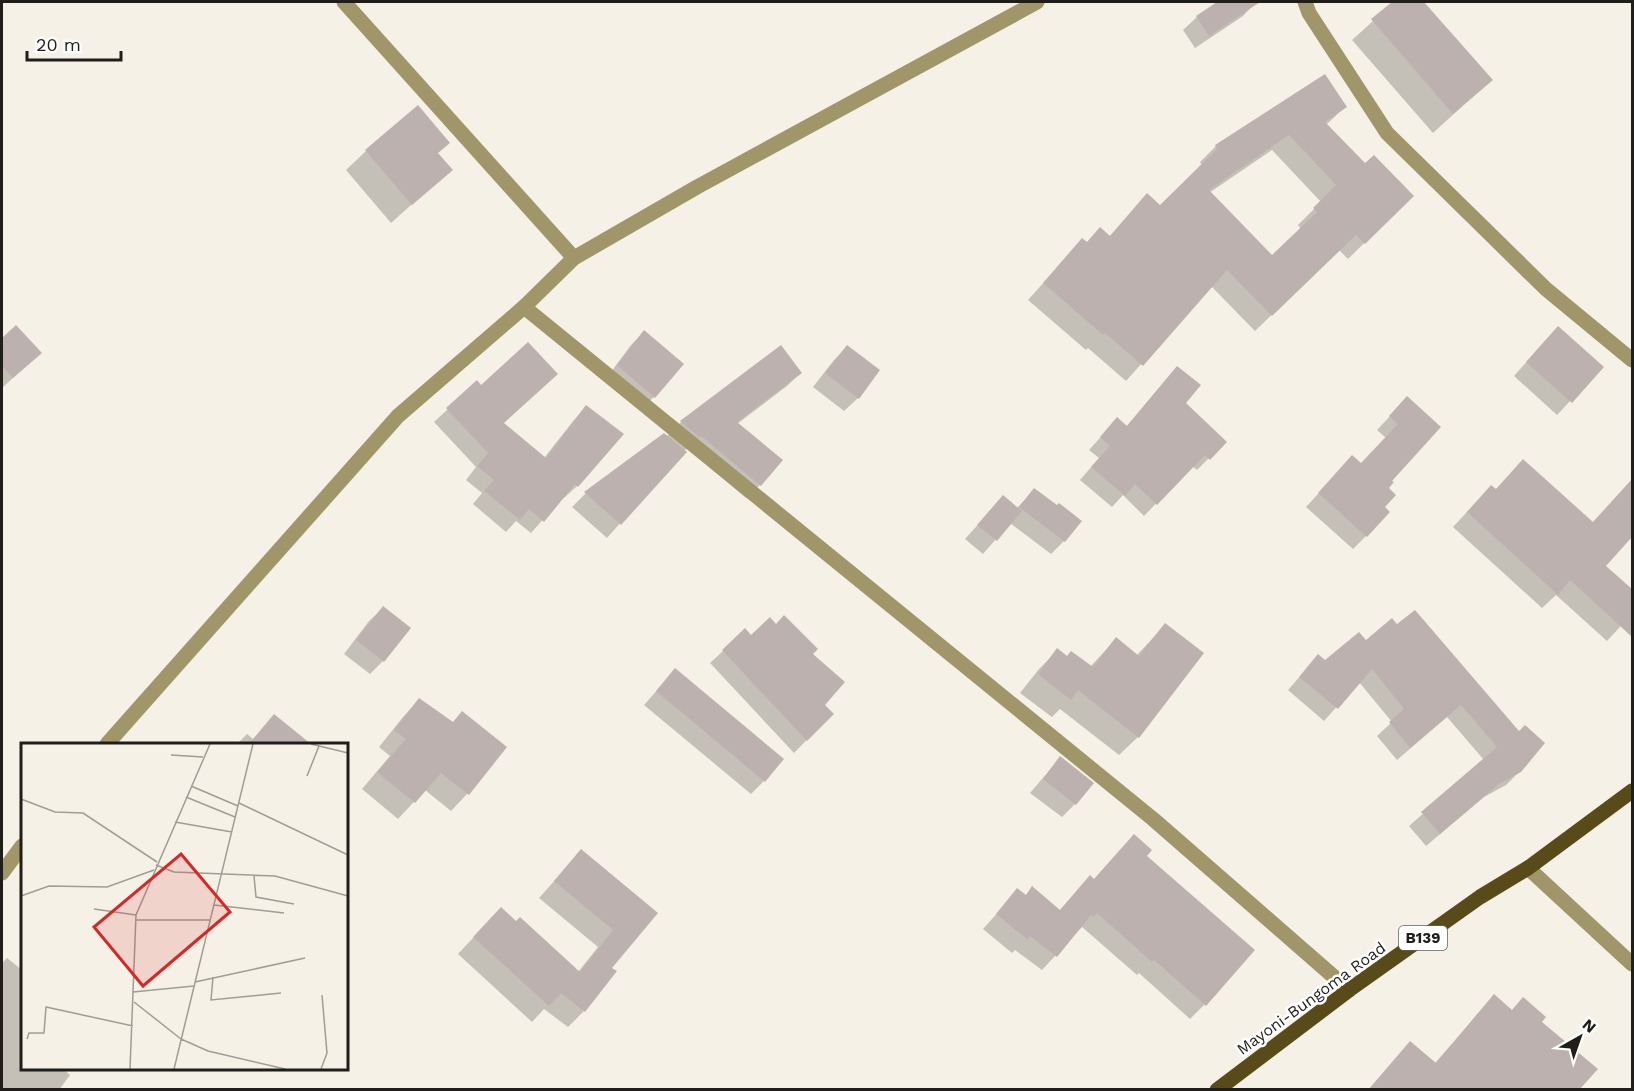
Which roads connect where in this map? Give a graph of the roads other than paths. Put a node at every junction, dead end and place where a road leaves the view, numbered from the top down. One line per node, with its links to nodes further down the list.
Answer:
1 (344, 2): 4 (street)
2 (1038, 2): 4 (street)
3 (1305, 2): 6 (street)
4 (574, 258): 5 (street)
5 (524, 307): 7 (street); 13 (street)
6 (1632, 360)
7 (108, 743)
8 (1632, 791): 10 (main road, Mayoni-Bungoma Road / B139)
9 (21, 847): 11 (street)
10 (1528, 868): 12 (street); 13 (main road, Mayoni-Bungoma Road / B139)
11 (2, 873)
12 (1632, 964)
13 (1349, 990): 14 (main road, Mayoni-Bungoma Road / B139)
14 (1217, 1089)

